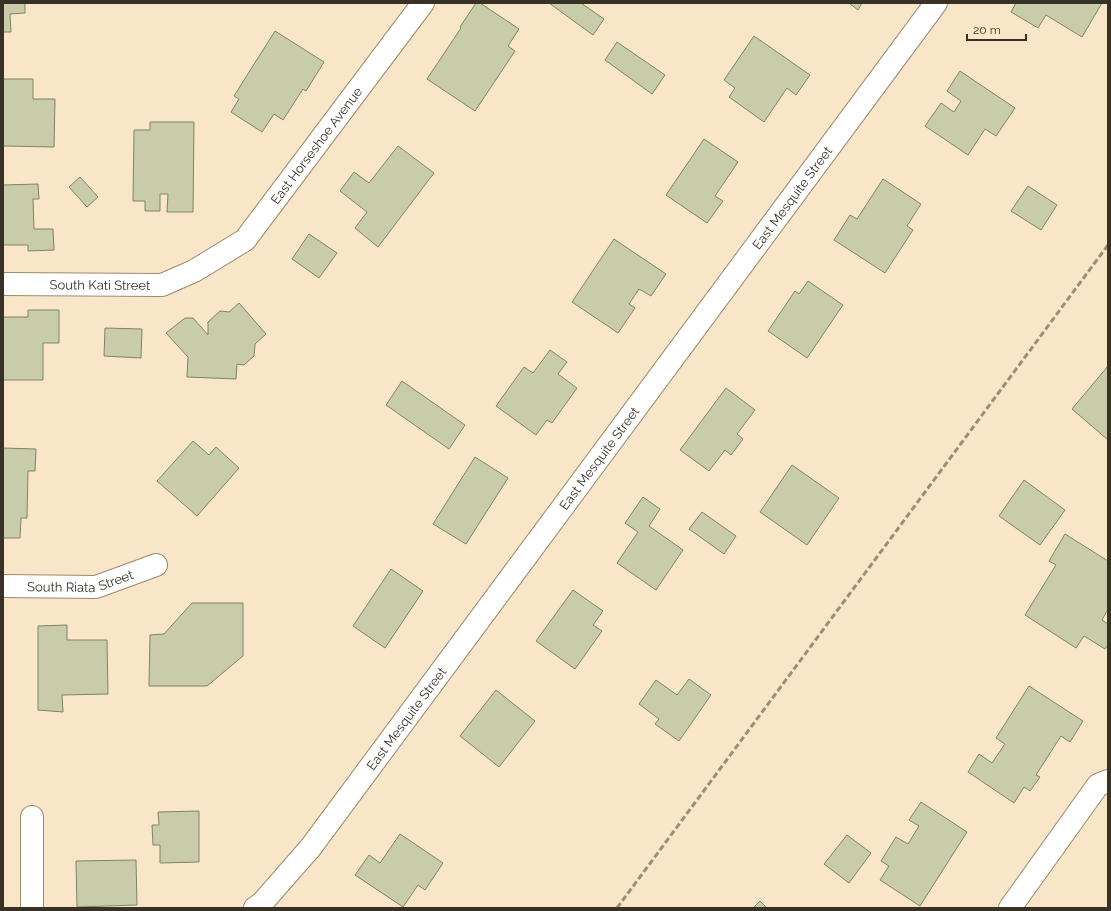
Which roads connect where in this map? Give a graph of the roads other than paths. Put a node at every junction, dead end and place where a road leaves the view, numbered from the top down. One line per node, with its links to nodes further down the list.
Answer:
1 (423, 3): 3 (street, East Horseshoe Avenue)
2 (936, 3): 10 (street, East Mesquite Street)
3 (194, 271): 4 (street, South Kati Street)
4 (3, 284)
5 (156, 565): 6 (street, South Riata Street)
6 (3, 586)
7 (1108, 781): 11 (street)
8 (32, 817): 9 (street)
9 (32, 908)
10 (255, 908)
11 (1010, 908)

